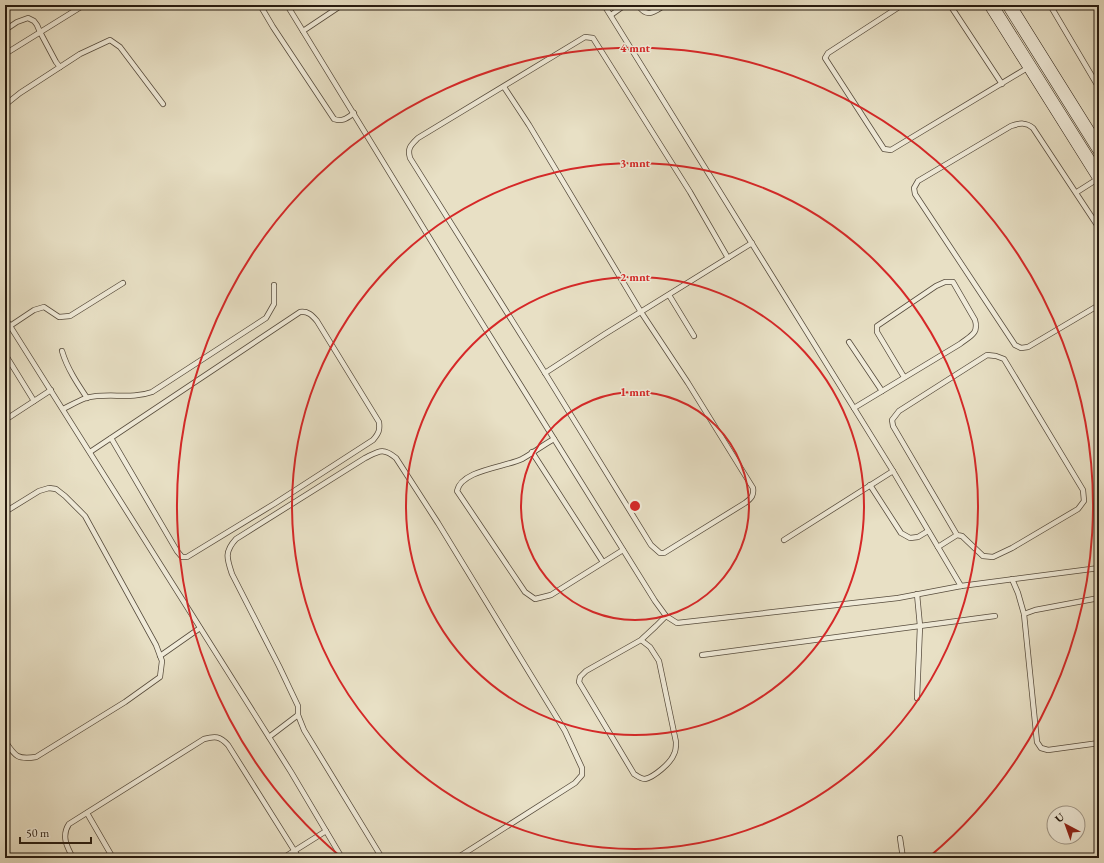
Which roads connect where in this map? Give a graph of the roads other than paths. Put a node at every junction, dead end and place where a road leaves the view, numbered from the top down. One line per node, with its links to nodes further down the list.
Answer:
1 (84, 5): 17 (lane)
2 (260, 5): 26 (lane)
3 (287, 5): 16 (lane)
4 (342, 5): 16 (lane)
5 (604, 5): 14 (lane)
6 (625, 5): 14 (lane)
7 (638, 5): 8 (lane)
8 (665, 5)
9 (902, 5): 21 (lane)
10 (950, 5): 21 (lane)
11 (991, 5): 20 (street)
12 (1009, 5): 27 (street)
13 (1050, 5): 23 (lane)
14 (610, 15): 31 (lane)
15 (5, 30): 17 (lane)
16 (303, 31): 26 (lane)
17 (40, 32): 18 (lane); 19 (lane)
18 (5, 54)
19 (60, 67): 24 (lane); 25 (lane)
20 (1030, 67): 21 (lane); 28 (street)
21 (1002, 84)
22 (504, 87): 32 (lane); 37 (lane); 44 (lane)
23 (1099, 88)
24 (163, 104)
25 (5, 105)
26 (354, 113): 54 (lane)
27 (1098, 145)
28 (1099, 177): 29 (lane)
29 (1077, 192): 30 (lane); 36 (lane)
30 (1099, 228)
31 (752, 243): 32 (lane); 50 (lane)
32 (728, 258): 35 (lane)
33 (123, 283): 39 (lane)
34 (274, 285): 48 (lane)
35 (669, 295): 37 (lane); 40 (lane)
36 (1099, 304)
37 (641, 312): 44 (lane); 44 (lane)
38 (5, 318): 39 (lane)
39 (10, 326): 46 (lane)
40 (694, 336)
41 (849, 342): 47 (lane)
42 (62, 351): 48 (lane)
43 (5, 354): 49 (lane)
44 (545, 373)
45 (904, 377): 45 (lane); 47 (lane)
46 (51, 390): 49 (lane); 51 (lane)
47 (882, 391): 50 (lane)
48 (87, 398): 51 (lane)
49 (34, 401): 52 (lane)
50 (854, 408): 57 (lane)
51 (63, 409): 55 (lane)
52 (5, 420)
53 (111, 438): 53 (lane); 55 (lane)
54 (554, 439): 56 (lane); 64 (lane)
55 (90, 452): 75 (lane)
56 (532, 452): 65 (lane); 65 (lane)
57 (893, 471): 58 (lane); 60 (lane)
58 (870, 485): 60 (lane); 62 (lane)
59 (5, 512): 77 (lane)
60 (928, 531): 63 (lane)
61 (958, 535): 61 (lane); 63 (lane)
62 (784, 540)
63 (938, 547): 68 (lane)
64 (623, 550): 65 (lane); 72 (lane)
65 (603, 562)
66 (1099, 568): 67 (lane)
67 (1012, 579): 68 (lane); 71 (lane)
68 (960, 586): 69 (lane)
69 (917, 594): 72 (lane); 74 (lane)
70 (1099, 598): 71 (lane)
71 (1024, 614): 83 (lane)
72 (666, 616): 76 (lane)
73 (995, 616): 74 (lane)
74 (920, 626): 78 (lane); 79 (lane)
75 (200, 628): 77 (lane); 81 (lane)
76 (640, 640): 76 (lane)
77 (160, 656): 82 (lane)
78 (702, 656)
79 (917, 698)
80 (298, 715): 81 (lane); 93 (lane); 94 (lane)
81 (269, 737): 85 (lane)
82 (5, 741)
83 (1099, 743)
84 (87, 813): 87 (lane); 88 (lane); 89 (lane)
85 (326, 831): 87 (lane); 92 (lane)
86 (900, 838): 95 (lane)
87 (294, 851): 90 (lane); 91 (lane)
88 (73, 858)
89 (113, 858)
90 (283, 858)
91 (299, 858)
92 (342, 858)
93 (382, 858)
94 (457, 858)
95 (903, 858)

